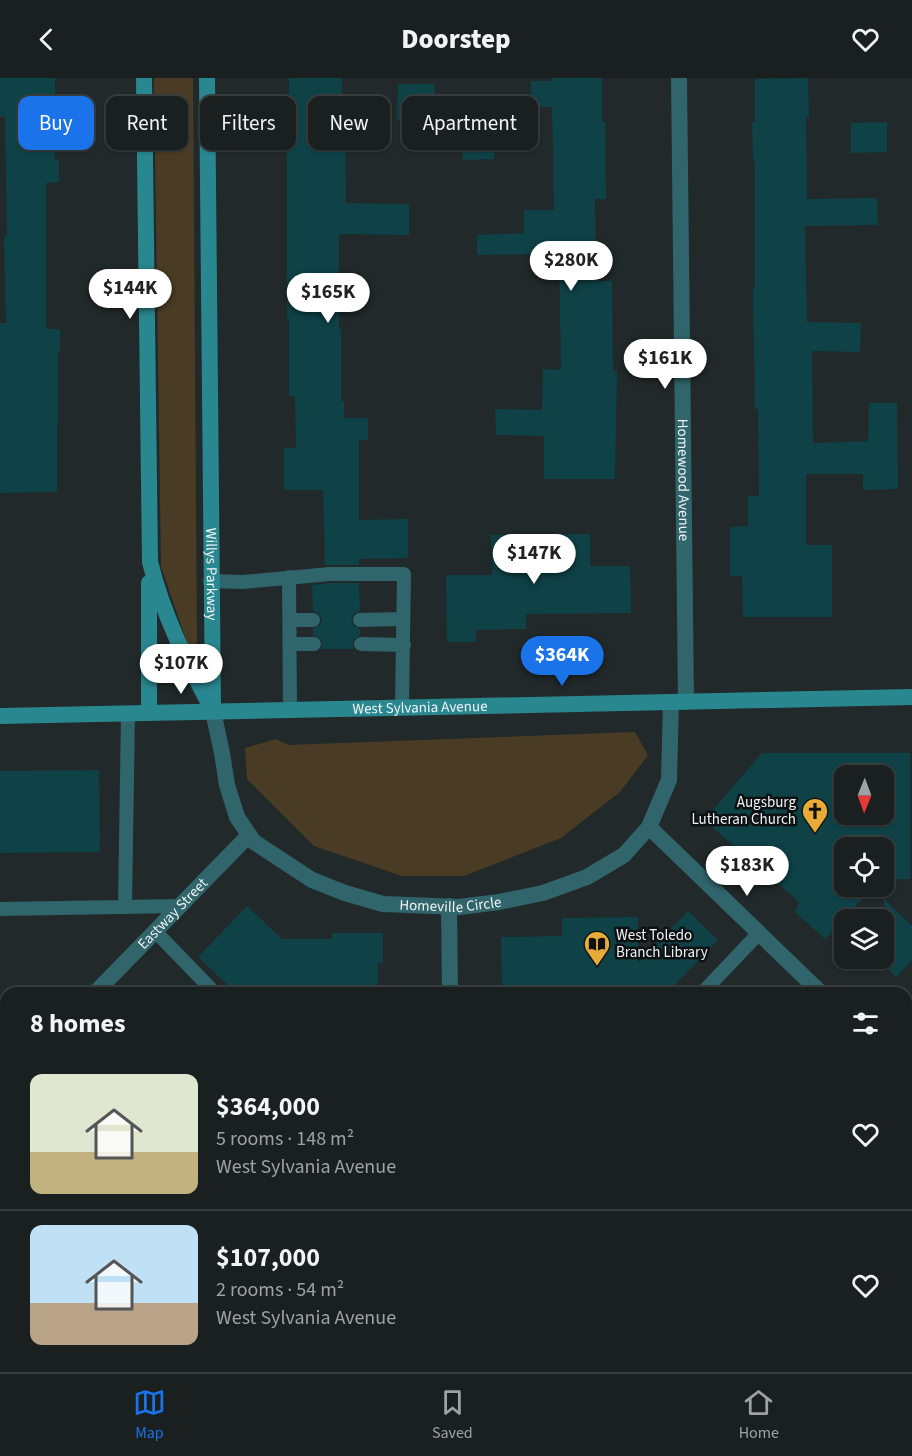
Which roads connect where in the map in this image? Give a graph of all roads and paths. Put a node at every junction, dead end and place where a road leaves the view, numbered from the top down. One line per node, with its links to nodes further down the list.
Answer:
1 (144, 78): 4 (main road)
2 (207, 78): 6 (main road, Willys Parkway)
3 (679, 78): 16 (street, Homewood Avenue)
4 (150, 562): 19 (main road); 20 (main road)
5 (289, 577): 6 (lane); 7 (lane); 8 (lane)
6 (210, 581): 19 (main road, Willys Parkway)
7 (403, 619): 10 (lane); 14 (lane)
8 (290, 620): 9 (lane); 11 (lane)
9 (313, 620)
10 (360, 620)
11 (290, 644): 12 (lane); 18 (lane)
12 (314, 644)
13 (361, 644): 14 (lane)
14 (404, 645): 17 (lane)
15 (912, 697): 16 (main road, West Sylvania Avenue)
16 (678, 702): 17 (main road, West Sylvania Avenue); 23 (street, Homeville Circle)
17 (402, 707): 18 (main road, West Sylvania Avenue)
18 (290, 710): 19 (main road, West Sylvania Avenue)
19 (213, 711): 20 (main road, West Sylvania Avenue); 24 (street, Homeville Circle)
20 (149, 712): 21 (main road, West Sylvania Avenue)
21 (128, 713): 22 (main road, West Sylvania Avenue); 27 (lane)
22 (0, 716)
23 (649, 827): 26 (street, Homeville Circle); 30 (street)
24 (249, 835): 25 (street, Eastway Street); 26 (street, Homeville Circle)
25 (179, 906): 27 (lane); 29 (street, Eastway Street)
26 (449, 906): 33 (street)
27 (125, 907): 28 (lane)
28 (0, 909)
29 (155, 931): 31 (street, Eastway Street); 32 (lane)
30 (759, 933): 34 (lane); 35 (street)
31 (101, 987)
32 (209, 987)
33 (450, 987)
34 (709, 987)
35 (815, 987)

